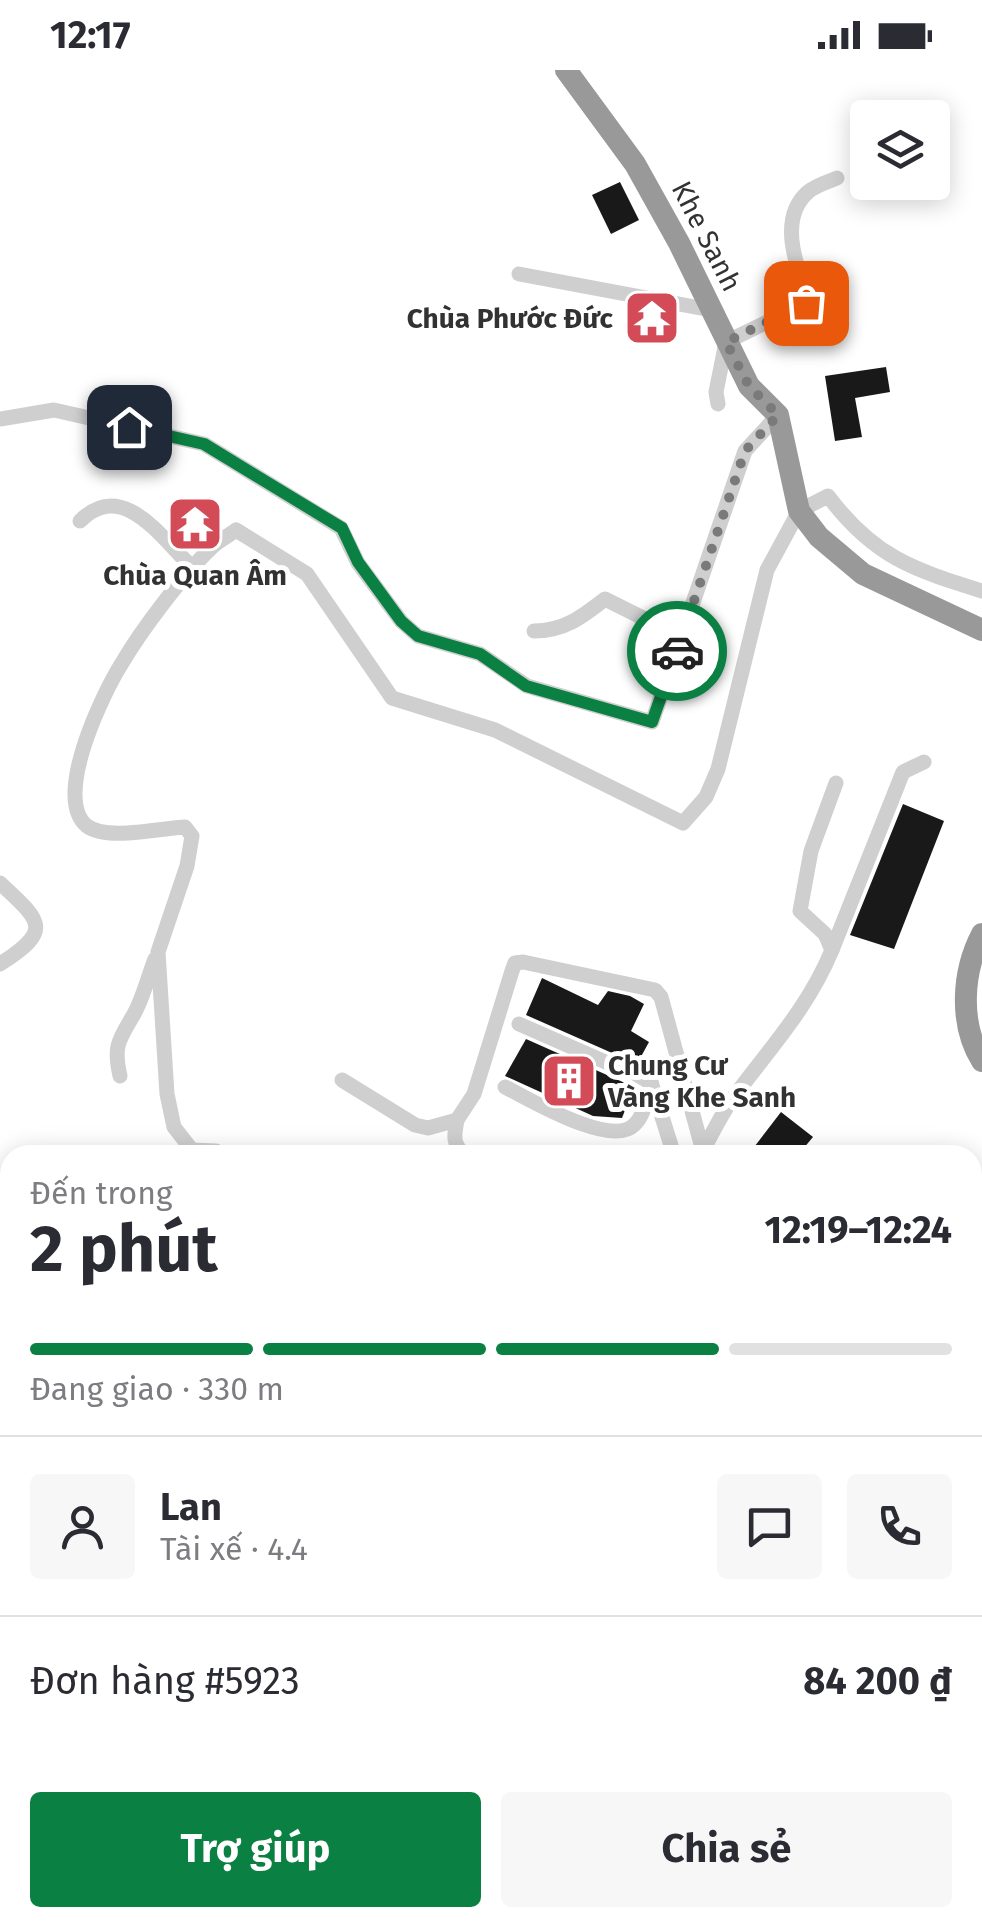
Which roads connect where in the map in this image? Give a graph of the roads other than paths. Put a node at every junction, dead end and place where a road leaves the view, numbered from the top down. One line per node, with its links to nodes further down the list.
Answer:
1 (566, 70): 4 (highway, Khe Sanh)
2 (837, 178): 5 (street)
3 (520, 274): 4 (street)
4 (711, 310): 5 (highway, Khe Sanh)
5 (726, 342): 6 (street); 7 (highway, Khe Sanh)
6 (718, 404)
7 (778, 415): 9 (highway, Khe Sanh); 15 (street)
8 (0, 419): 15 (street)
9 (799, 510): 11 (street); 12 (street); 13 (highway, Khe Sanh)
10 (80, 521): 11 (street)
11 (193, 568): 21 (street)
12 (982, 591)
13 (982, 630)
14 (534, 632): 15 (street)
15 (682, 638)
16 (924, 762): 20 (street)
17 (836, 783): 20 (street)
18 (0, 883): 22 (street)
19 (982, 934): 24 (highway)
20 (832, 950): 34 (street)
21 (158, 952): 25 (street); 30 (street)
22 (0, 964)
23 (519, 1024): 27 (street)
24 (982, 1062)
25 (120, 1076)
26 (342, 1080): 29 (street)
27 (651, 1082): 28 (street); 32 (street)
28 (505, 1087)
29 (457, 1120): 31 (street); 33 (street)
30 (188, 1145)
31 (456, 1145)
32 (671, 1145)
33 (700, 1145)
34 (707, 1145)

